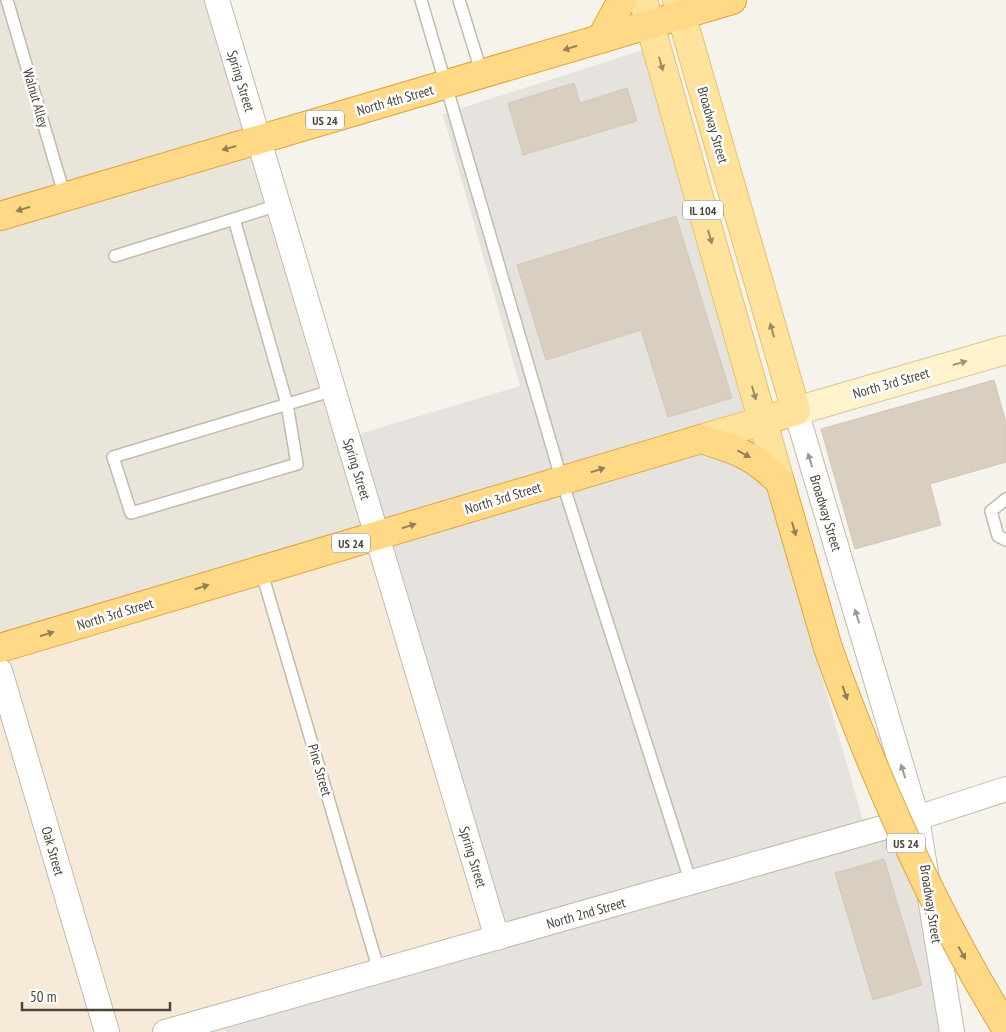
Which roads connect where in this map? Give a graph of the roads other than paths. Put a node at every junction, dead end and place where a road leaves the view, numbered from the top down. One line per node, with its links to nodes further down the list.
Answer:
1 (7, 0): 13 (lane, Walnut Alley)
2 (217, 0): 12 (street, Spring Street)
3 (421, 0): 11 (lane)
4 (459, 0): 10 (lane)
5 (622, 0): 9 (highway)
6 (732, 0): 7 (highway, North 4th Street / US 24)
7 (679, 7): 8 (highway, North 4th Street / US 24); 21 (main road, Broadway Street / IL 104, one-way to 7)
8 (647, 12): 9 (highway, North 4th Street / US 24); 22 (main road, IL 104, one-way to 22)
9 (601, 39): 10 (highway, North 4th Street / US 24, one-way to 10)
10 (482, 74): 11 (highway, North 4th Street / US 24)
11 (447, 85): 12 (highway, North 4th Street / US 24); 24 (lane)
12 (259, 140): 13 (highway, North 4th Street / US 24, one-way to 13); 14 (street, Spring Street)
13 (65, 197): 15 (highway, North 4th Street / US 24, one-way to 15)
14 (278, 205): 16 (lane); 19 (street, Spring Street)
15 (0, 216)
16 (234, 219): 17 (lane); 20 (lane)
17 (115, 256)
18 (1006, 350): 21 (main road, North 3rd Street, one-way to 18)
19 (334, 390): 20 (lane); 27 (street, Spring Street)
20 (287, 404): 20 (lane)
21 (796, 411): 22 (main road, North 3rd Street); 33 (street, Broadway Street, one-way to 21)
22 (762, 421): 23 (main road, North 3rd Street); 25 (main road, IL 104)
23 (701, 439): 24 (highway, North 3rd Street / US 24, one-way to 23); 25 (highway, one-way to 25)
24 (562, 481): 27 (highway, North 3rd Street / US 24, one-way to 24); 34 (lane)
25 (780, 482): 37 (highway, US 24, one-way to 37, bridge)
26 (1006, 499): 28 (lane)
27 (377, 536): 29 (highway, North 3rd Street / US 24); 35 (street, Spring Street)
28 (1006, 540)
29 (261, 570): 30 (highway, North 3rd Street / US 24, one-way to 29); 36 (lane, Pine Street)
30 (0, 648)
31 (0, 671): 38 (street, Oak Street)
32 (1006, 789): 33 (street, North 2nd Street)
33 (917, 818): 34 (street, North 2nd Street); 40 (street, Broadway Street)
34 (691, 883): 35 (street, North 2nd Street)
35 (497, 938): 36 (street, North 2nd Street)
36 (379, 971): 39 (street, North 2nd Street)
37 (1006, 1028)
38 (107, 1032)
39 (165, 1032)
40 (952, 1032)

